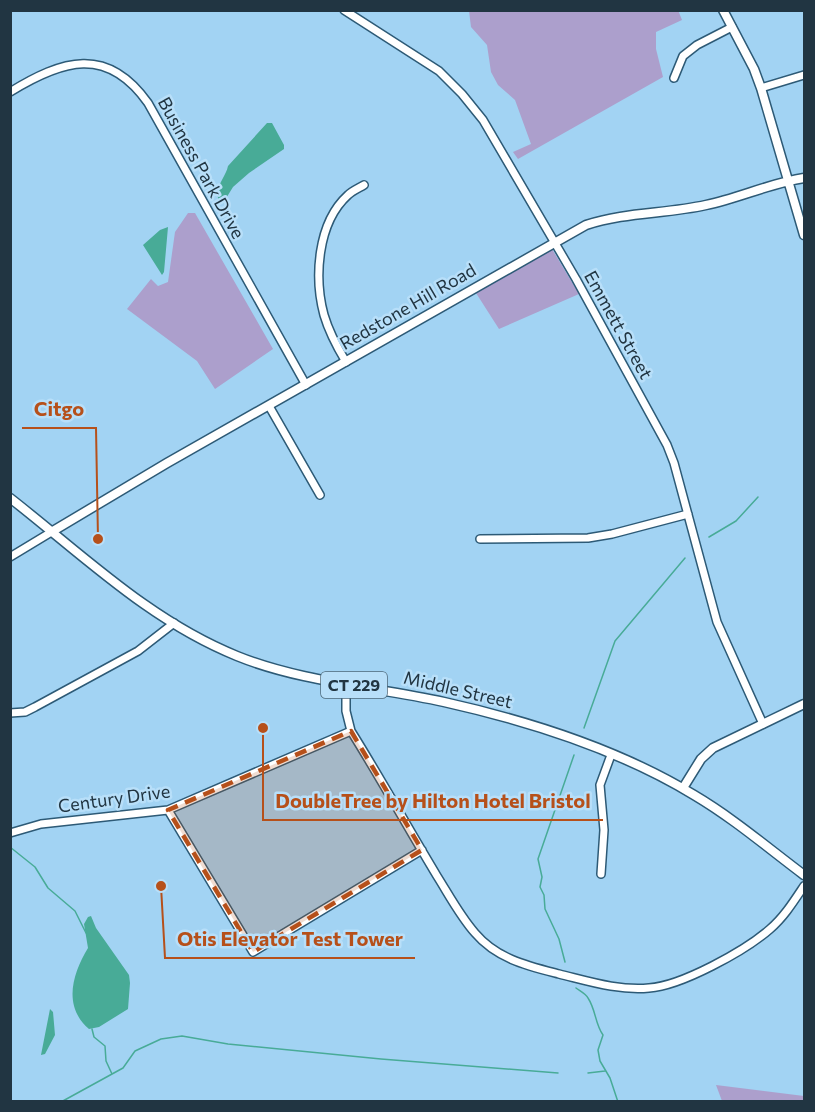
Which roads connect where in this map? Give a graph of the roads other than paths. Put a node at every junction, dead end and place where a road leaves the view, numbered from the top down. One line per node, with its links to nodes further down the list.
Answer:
1 (344, 10): 12 (street, Emmett Street)
2 (723, 10): 3 (main road)
3 (732, 27): 5 (street); 6 (main road)
4 (804, 75): 6 (street)
5 (674, 78)
6 (761, 88): 9 (main road)
7 (10, 92): 14 (street, Business Park Drive)
8 (804, 178): 9 (main road, Redstone Hill Road)
9 (788, 180): 11 (main road); 12 (main road, Redstone Hill Road)
10 (364, 185): 13 (street)
11 (804, 235)
12 (555, 242): 13 (main road, Redstone Hill Road); 18 (street, Emmett Street)
13 (346, 362): 14 (main road, Redstone Hill Road)
14 (306, 385): 15 (main road, Redstone Hill Road)
15 (269, 406): 16 (street); 19 (main road, Redstone Hill Road)
16 (320, 495)
17 (10, 498): 19 (main road, Middle Street / CT 229)
18 (688, 514): 20 (street); 26 (street, Emmett Street)
19 (53, 531): 21 (street); 22 (main road, Middle Street / CT 229)
20 (480, 539)
21 (10, 557)
22 (174, 622): 23 (main road, Middle Street / CT 229); 25 (street)
23 (346, 683): 27 (street); 28 (main road, Middle Street / CT 229)
24 (804, 704): 26 (main road)
25 (10, 712)
26 (763, 724): 29 (main road)
27 (351, 731): 30 (street, Century Drive); 32 (street)
28 (611, 755): 29 (main road, Middle Street / CT 229); 33 (street)
29 (683, 788): 34 (main road, Middle Street / CT 229)
30 (168, 810): 31 (street, Century Drive); 32 (street)
31 (10, 833)
32 (422, 850): 35 (street)
33 (602, 874)
34 (804, 875)
35 (804, 886)

